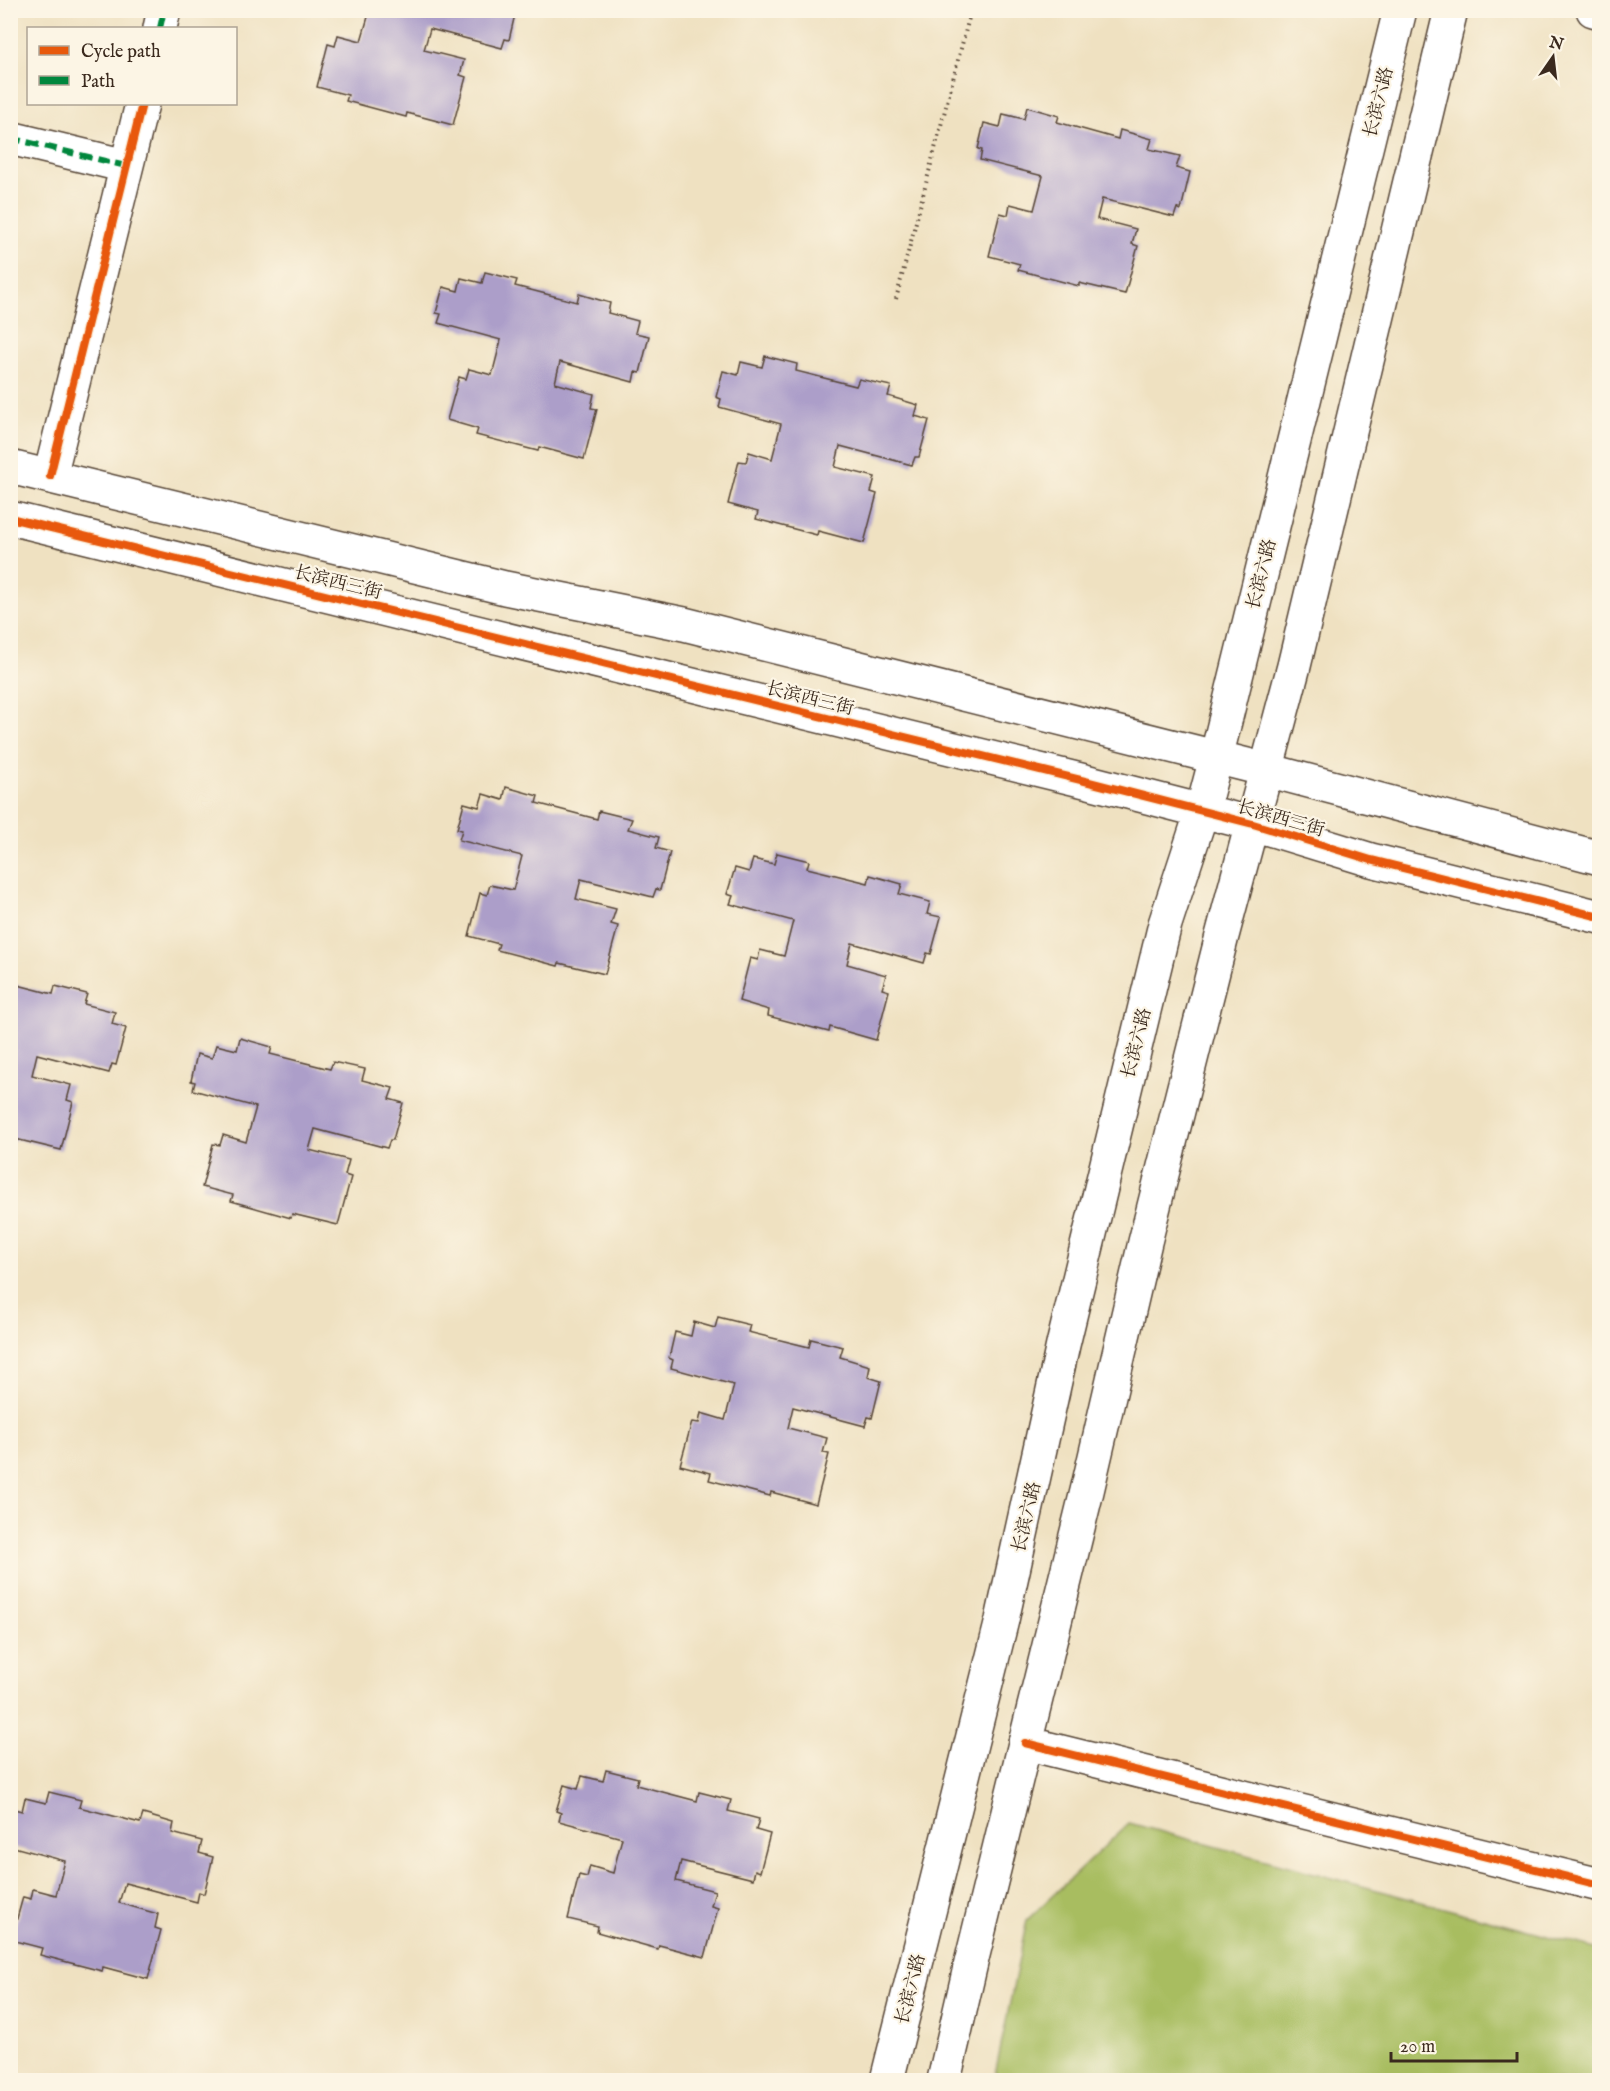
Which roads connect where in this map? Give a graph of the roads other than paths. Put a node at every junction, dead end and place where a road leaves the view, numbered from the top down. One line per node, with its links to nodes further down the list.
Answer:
1 (164, 10): 6 (street)
2 (1400, 10): 13 (street, 长滨六路)
3 (1451, 10): 14 (street)
4 (1593, 10): 5 (street)
5 (1599, 12)
6 (160, 27)
7 (142, 105): 9 (street)
8 (10, 138): 9 (street)
9 (126, 166): 11 (street)
10 (10, 467): 11 (street, 长滨西三街)
11 (50, 476): 13 (street, 长滨西三街)
12 (10, 518): 15 (street, 长滨西三街)
13 (1216, 758): 14 (street, 长滨西三街); 15 (street, 长滨六路)
14 (1267, 770): 16 (street); 17 (street, 长滨西三街)
15 (1202, 811): 16 (street, 长滨西三街); 21 (street, 长滨六路)
16 (1253, 824): 18 (street, 长滨西三街); 19 (street)
17 (1599, 858)
18 (1599, 917)
19 (1025, 1743): 20 (street); 22 (street)
20 (1599, 1885)
21 (887, 2080)
22 (944, 2080)

